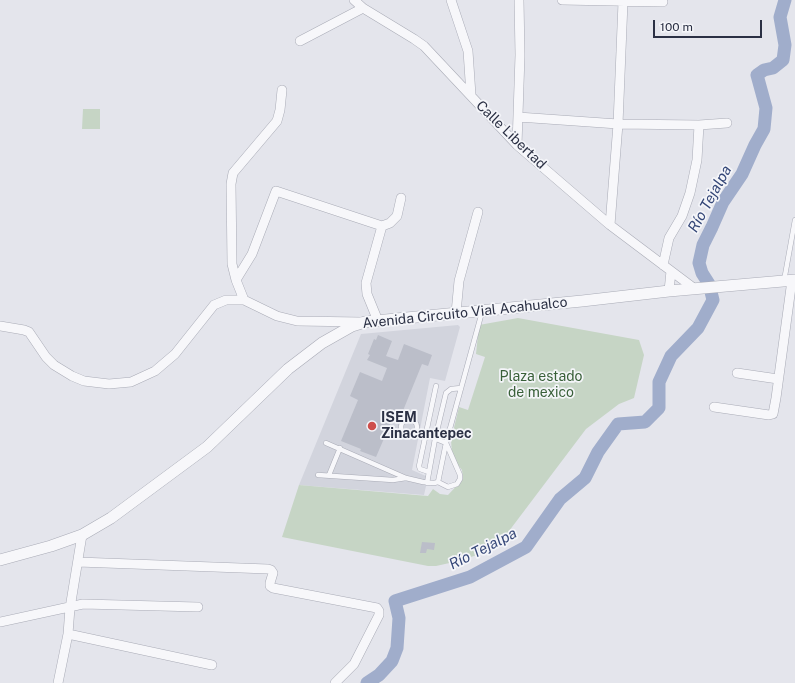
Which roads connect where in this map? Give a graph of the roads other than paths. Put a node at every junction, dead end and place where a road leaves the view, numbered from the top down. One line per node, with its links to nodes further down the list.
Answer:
1 (354, 0): 8 (street, Calle Libertad)
2 (451, 0): 11 (street)
3 (519, 0): 12 (street)
4 (562, 0): 5 (street)
5 (596, 1): 6 (street)
6 (623, 2): 7 (street); 14 (street)
7 (663, 2)
8 (363, 8): 9 (street); 11 (street, Calle Libertad)
9 (300, 41)
10 (282, 90): 23 (street)
11 (471, 95): 16 (street, Calle Libertad)
12 (518, 117): 14 (street); 16 (street)
13 (727, 123): 15 (street)
14 (618, 124): 15 (street); 20 (street)
15 (699, 125): 22 (street)
16 (517, 145): 20 (street, Calle Libertad)
17 (401, 198): 21 (street)
18 (478, 212): 29 (street)
19 (795, 220): 24 (lane)
20 (610, 225): 22 (street, Calle Libertad)
21 (382, 226): 23 (street); 30 (street)
22 (667, 268): 25 (street, Calle Libertad); 26 (street)
23 (236, 280): 27 (street)
24 (790, 281): 25 (street, Avenida Circuito Vial Acahualco); 34 (street)
25 (699, 289): 26 (street, Avenida Circuito Vial Acahualco)
26 (669, 291): 28 (street, Avenida Circuito Vial Acahualco)
27 (244, 300): 31 (street); 32 (street)
28 (482, 310): 29 (street, Avenida Circuito Vial Acahualco); 36 (lane)
29 (456, 313): 30 (street, Avenida Circuito Vial Acahualco)
30 (378, 321): 31 (street, Avenida Circuito Vial Acahualco)
31 (365, 322): 52 (street, Avenida Circuito Vial Acahualco)
32 (0, 326)
33 (737, 373): 34 (street)
34 (778, 379): 37 (street)
35 (436, 386): 40 (lane)
36 (461, 388): 41 (lane); 44 (lane)
37 (714, 407)
38 (416, 431): 39 (lane); 39 (lane); 40 (lane)
39 (408, 435): 42 (lane)
40 (426, 436): 41 (lane); 46 (lane)
41 (435, 439): 44 (lane); 46 (lane)
42 (406, 441)
43 (326, 442): 45 (lane)
44 (446, 444): 50 (lane); 50 (lane)
45 (340, 448): 48 (lane); 49 (lane)
46 (429, 472): 51 (lane)
47 (318, 475): 48 (lane)
48 (330, 475): 49 (lane)
49 (406, 478): 51 (lane)
50 (438, 482): 51 (lane)
51 (427, 483)
52 (82, 535): 53 (street, Avenida Circuito Vial Acahualco); 54 (street)
53 (0, 560)
54 (78, 562): 56 (street); 61 (street)
55 (198, 606): 56 (street)
56 (70, 608): 57 (street); 58 (street)
57 (0, 622)
58 (68, 634): 59 (street); 60 (street)
59 (212, 665)
60 (58, 683)
61 (335, 683)

